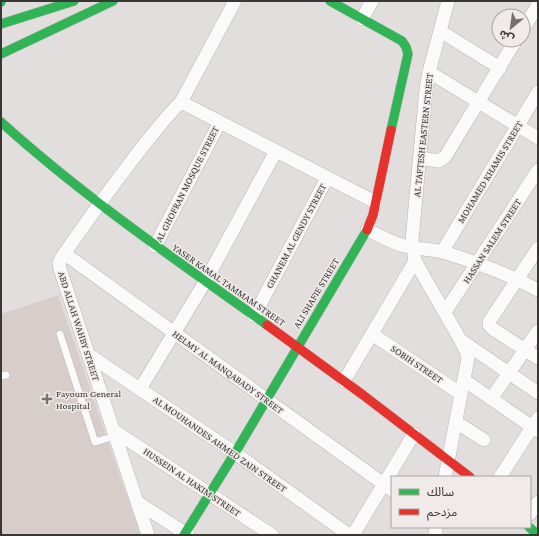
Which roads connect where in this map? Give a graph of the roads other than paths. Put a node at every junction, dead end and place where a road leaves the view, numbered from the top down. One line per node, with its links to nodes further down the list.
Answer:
1 (74, 1): 10 (street)
2 (113, 1): 13 (street)
3 (235, 1): 17 (street)
4 (330, 1): 9 (street)
5 (372, 1): 9 (street)
6 (448, 1): 11 (street, AL TAFTESH EASTERN STREET)
7 (538, 5): 8 (street)
8 (531, 16)
9 (362, 19): 27 (street, ALI SHAFIE STREET)
10 (1, 24)
11 (440, 31): 14 (street); 15 (street, AL TAFTESH EASTERN STREET)
12 (511, 48): 14 (street)
13 (1, 54)
14 (500, 68): 18 (street)
15 (429, 72): 18 (street); 24 (street, AL TAFTESH EASTERN STREET)
16 (538, 92): 21 (street, MOHAMED KHAMIS STREET)
17 (181, 102): 20 (street); 28 (street)
18 (479, 102): 21 (street); 24 (street)
19 (1, 122): 28 (street, YASER KAMAL TAMMAM STREET)
20 (220, 122): 23 (street); 30 (street, AL GHOFRAN MOSQUE STREET)
21 (518, 126): 22 (street); 33 (street, MOHAMED KHAMIS STREET)
22 (538, 138)
23 (276, 151): 26 (street); 38 (street)
24 (420, 158): 31 (street, AL TAFTESH EASTERN STREET)
25 (538, 170): 36 (street, HASSAN SALEM STREET)
26 (327, 178): 27 (street); 41 (street, GHANEM AL GENDY STREET)
27 (375, 202): 29 (street, ALI SHAFIE STREET)
28 (98, 204): 30 (street, YASER KAMAL TAMMAM STREET); 34 (street)
29 (367, 230): 31 (street); 47 (street, ALI SHAFIE STREET)
30 (155, 246): 38 (street, YASER KAMAL TAMMAM STREET)
31 (412, 247): 33 (street); 35 (street, AL TAFTESH EASTERN STREET)
32 (538, 248): 37 (street)
33 (442, 252): 36 (street)
34 (65, 254): 43 (street, HELMY AL MANQABADY STREET); 49 (street, ABD ALLAH WAHBY STREET)
35 (415, 261): 40 (street, AL TAFTESH EASTERN STREET); 45 (street)
36 (477, 264): 37 (street); 40 (street, HASSAN SALEM STREET)
37 (517, 279): 39 (street); 48 (street)
38 (205, 282): 41 (street, YASER KAMAL TAMMAM STREET); 43 (street)
39 (538, 290)
40 (445, 312): 46 (street, AL TAFTESH EASTERN STREET)
41 (254, 316): 47 (street, YASER KAMAL TAMMAM STREET)
42 (538, 331): 48 (street)
43 (174, 332): 54 (street); 58 (street, HELMY AL MANQABADY STREET)
44 (60, 334): 61 (lane)
45 (372, 334): 53 (street); 56 (street, SOBIH STREET)
46 (462, 341): 51 (street); 52 (street)
47 (297, 347): 53 (street, YASER KAMAL TAMMAM STREET); 58 (street, ALI SHAFIE STREET)
48 (525, 349): 50 (street); 51 (street)
49 (89, 355): 54 (street, AL MOUHANDES AHMED ZAIN STREET); 61 (street, ABD ALLAH WAHBY STREET)
50 (538, 358)
51 (508, 373): 55 (street); 57 (street)
52 (464, 380): 56 (street); 57 (street)
53 (344, 381): 62 (street, YASER KAMAL TAMMAM STREET)
54 (140, 389): 64 (street, AL MOUHANDES AHMED ZAIN STREET)
55 (538, 393)
56 (461, 394): 59 (street)
57 (491, 399): 60 (street)
58 (267, 400): 64 (street, ALI SHAFIE STREET); 70 (street, HELMY AL MANQABADY STREET)
59 (456, 422): 63 (street); 65 (street)
60 (536, 425): 69 (street)
61 (114, 433): 71 (street, HUSSEIN AL HAKIM STREET); 72 (street, ABD ALLAH WAHBY STREET)
62 (414, 434): 65 (street, YASER KAMAL TAMMAM STREET); 66 (street)
63 (484, 440)
64 (235, 454): 71 (street, ALI SHAFIE STREET); 79 (street, AL MOUHANDES AHMED ZAIN STREET)
65 (448, 460): 67 (street); 68 (street, YASER KAMAL TAMMAM STREET)
66 (393, 476)
67 (445, 476)
68 (469, 476)
69 (501, 476)
70 (388, 487): 80 (street)
71 (210, 494): 76 (street, ALI SHAFIE STREET); 78 (street, HUSSEIN AL HAKIM STREET)
72 (137, 502): 76 (street); 77 (street, ABD ALLAH WAHBY STREET)
73 (538, 502): 74 (street)
74 (531, 512)
75 (530, 528): 81 (street)
76 (186, 534)
77 (148, 535)
78 (272, 535)
79 (349, 535)
80 (353, 535)
81 (538, 535)

